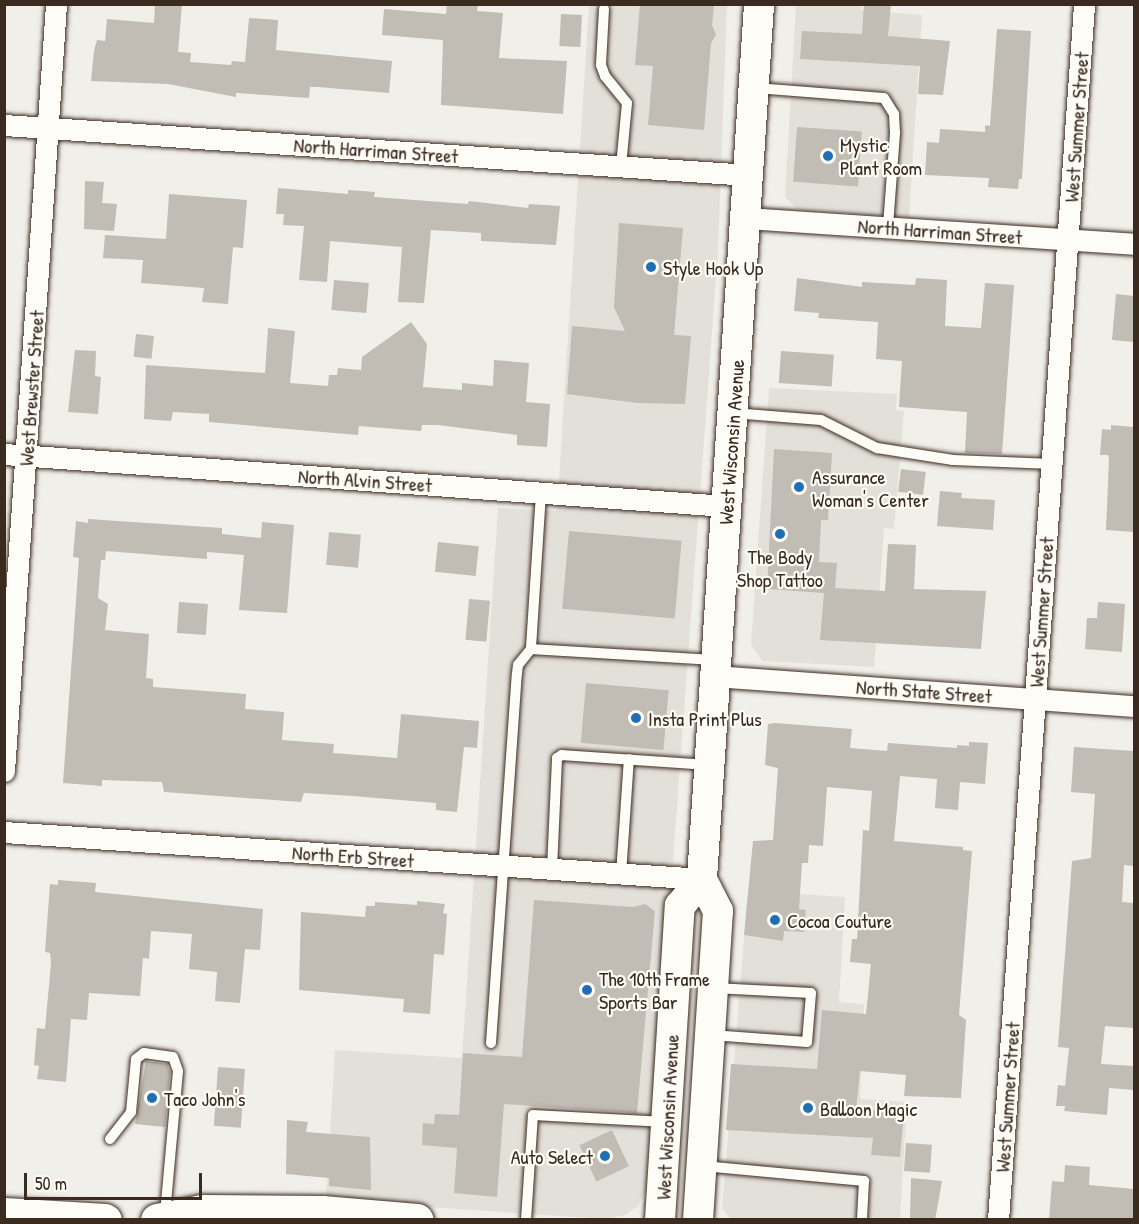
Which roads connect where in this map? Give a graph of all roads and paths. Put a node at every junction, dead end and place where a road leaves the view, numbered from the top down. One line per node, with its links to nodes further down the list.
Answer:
1 (56, 4): 7 (street, West Brewster Street)
2 (759, 4): 5 (main road, West Wisconsin Avenue)
3 (1084, 4): 12 (street, West Summer Street)
4 (604, 9): 8 (lane)
5 (753, 88): 9 (main road, West Wisconsin Avenue); 11 (lane)
6 (4, 124): 7 (street, North Harriman Street)
7 (48, 127): 8 (street, North Harriman Street); 16 (street, West Brewster Street)
8 (621, 166): 9 (street, North Harriman Street)
9 (748, 175): 10 (main road, West Wisconsin Avenue)
10 (746, 218): 11 (street, North Harriman Street); 14 (main road, West Wisconsin Avenue)
11 (888, 227): 12 (street, North Harriman Street)
12 (1068, 240): 13 (street, North Harriman Street); 17 (street, West Summer Street)
13 (1134, 244)
14 (733, 413): 17 (lane); 19 (main road, West Wisconsin Avenue)
15 (4, 454): 16 (street, North Alvin Street)
16 (27, 456): 18 (street, North Alvin Street); 26 (street, West Brewster Street)
17 (1053, 464): 22 (street, West Summer Street)
18 (542, 493): 19 (street, North Alvin Street); 20 (lane)
19 (726, 506): 21 (main road, West Wisconsin Avenue)
20 (531, 649): 21 (lane); 28 (lane)
21 (715, 668): 22 (street, North State Street); 25 (main road, West Wisconsin Avenue)
22 (1035, 699): 23 (street, North State Street); 47 (street, West Summer Street)
23 (1134, 706)
24 (629, 759): 25 (lane); 29 (lane); 30 (lane)
25 (710, 765): 31 (main road, West Wisconsin Avenue)
26 (4, 771)
27 (4, 832): 28 (street, North Erb Street)
28 (503, 866): 29 (street, North Erb Street); 34 (lane)
29 (552, 869): 30 (street, North Erb Street)
30 (621, 875): 31 (street, North Erb Street)
31 (702, 879): 32 (main road, West Wisconsin Avenue); 35 (main road, West Wisconsin Avenue)
32 (714, 988): 33 (main road, West Wisconsin Avenue); 33 (lane)
33 (710, 1035): 37 (main road, West Wisconsin Avenue)
34 (491, 1043)
35 (666, 1122): 43 (lane); 44 (main road, West Wisconsin Avenue)
36 (110, 1139): 40 (lane)
37 (702, 1166): 45 (main road, West Wisconsin Avenue); 46 (lane)
38 (4, 1214): 41 (main road)
39 (322, 1216): 40 (main road); 42 (main road)
40 (162, 1219)
41 (105, 1220)
42 (417, 1220)
43 (526, 1220)
44 (660, 1220)
45 (698, 1220)
46 (862, 1220)
47 (998, 1220)

